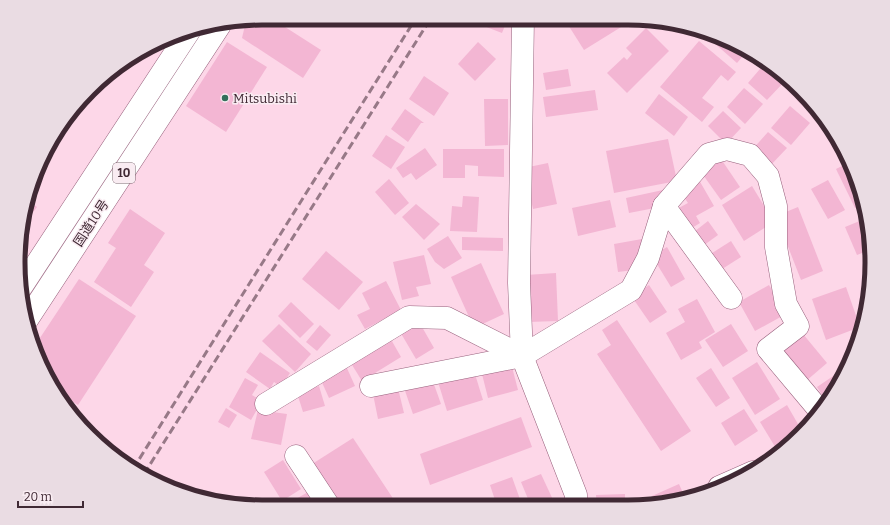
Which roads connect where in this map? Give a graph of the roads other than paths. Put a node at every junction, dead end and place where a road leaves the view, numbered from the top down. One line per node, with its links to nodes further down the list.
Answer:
1 (523, 25): 8 (main road)
2 (217, 30): 7 (main road, 国道10号 / 10)
3 (184, 39): 5 (main road, 国道10号 / 10)
4 (664, 206): 6 (main road); 8 (main road); 11 (main road)
5 (26, 280)
6 (730, 298)
7 (31, 315)
8 (522, 356): 9 (main road); 10 (main road); 14 (main road)
9 (371, 386)
10 (266, 404)
11 (816, 407)
12 (296, 456): 13 (main road)
13 (325, 500)
14 (576, 500)

